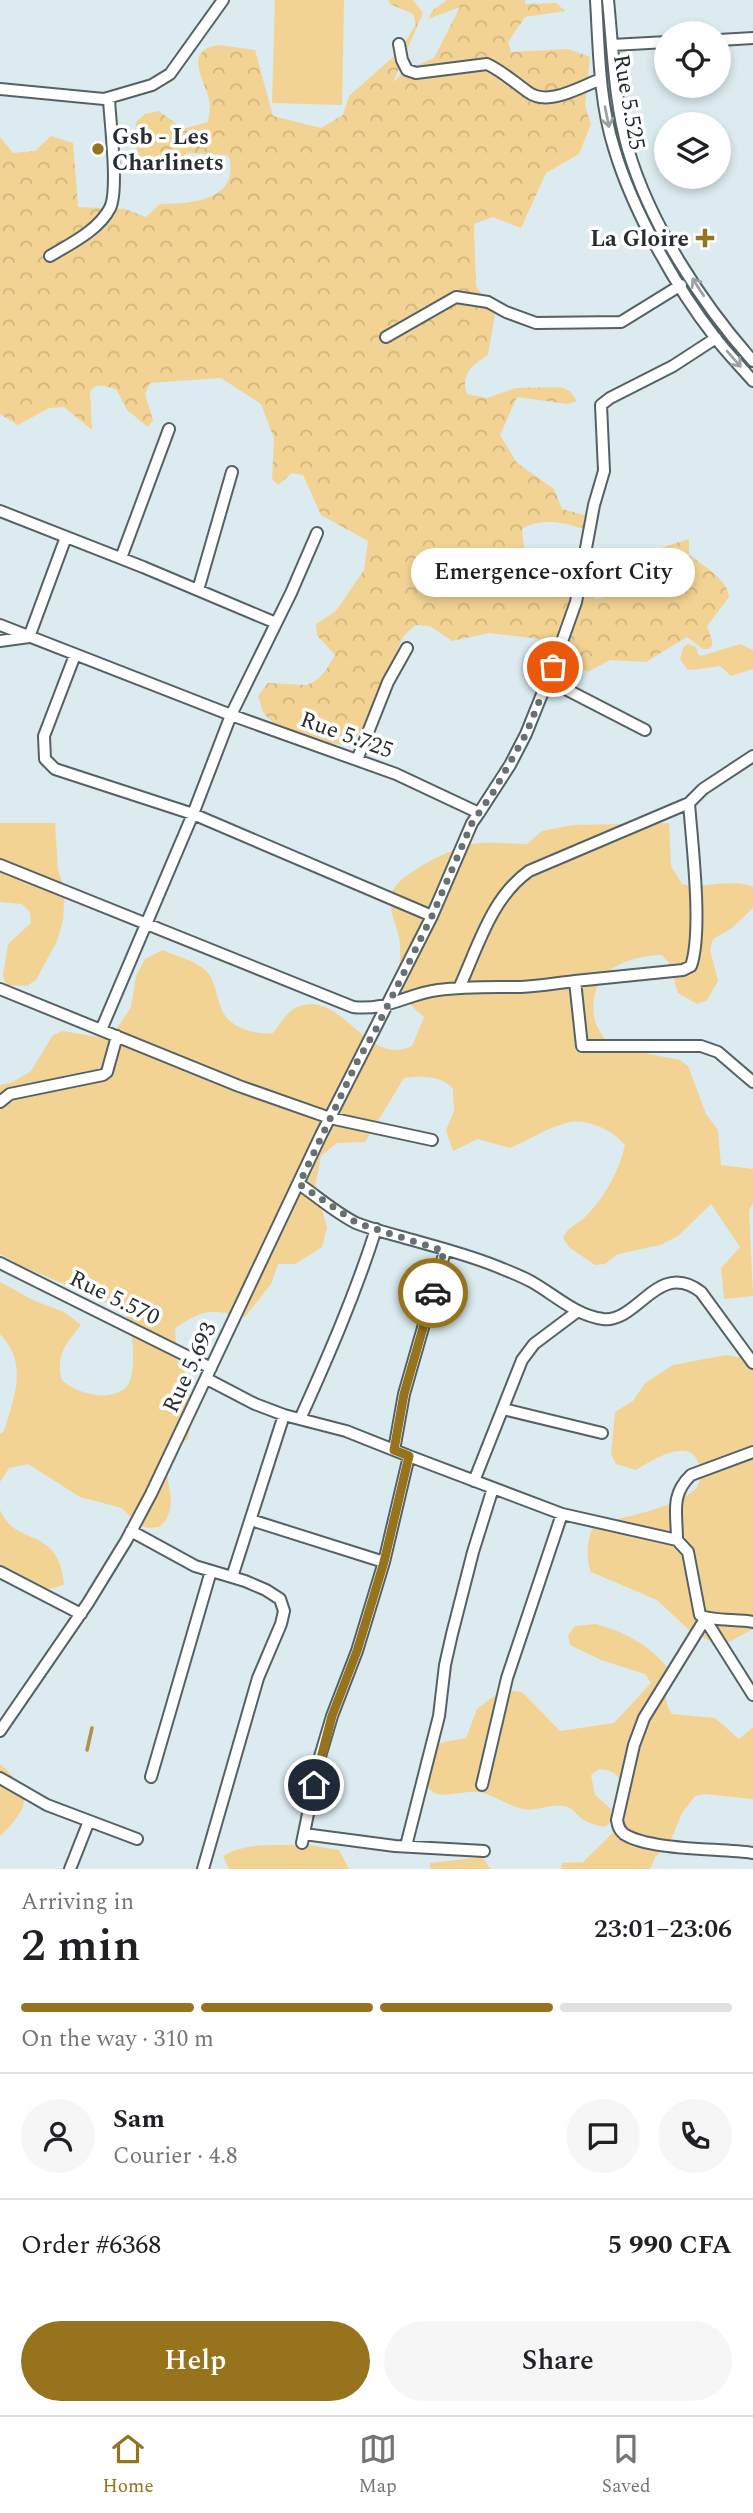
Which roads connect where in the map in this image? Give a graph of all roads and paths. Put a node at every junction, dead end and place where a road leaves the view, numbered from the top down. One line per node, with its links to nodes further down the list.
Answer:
1 (223, 0): 11 (street)
2 (596, 0): 9 (street, Rue 5.525)
3 (608, 0): 8 (street, Rue 5.525)
4 (753, 38): 5 (street)
5 (731, 39)
6 (654, 43): 8 (street)
7 (399, 44): 9 (street)
8 (612, 45): 16 (street, Rue 5.525, one-way to 8)
9 (601, 79): 13 (street, Rue 5.525, one-way to 13)
10 (0, 89): 11 (street)
11 (109, 99): 12 (street)
12 (50, 256)
13 (681, 285): 14 (street); 15 (street, Rue 5.525)
14 (386, 337)
15 (716, 338): 17 (street, Rue 5.525, one-way to 17); 31 (street)
16 (753, 361)
17 (753, 381)
18 (169, 429): 23 (street)
19 (232, 472): 24 (street)
20 (0, 511): 22 (street)
21 (317, 533): 25 (street)
22 (66, 537): 23 (street); 27 (street)
23 (121, 558): 24 (street)
24 (198, 590): 25 (street)
25 (276, 623): 32 (street)
26 (0, 625): 27 (street, Rue 5.725)
27 (29, 637): 28 (street); 30 (street, Rue 5.725)
28 (0, 642)
29 (407, 648): 35 (street)
30 (75, 655): 32 (street, Rue 5.725); 38 (street)
31 (548, 680): 33 (street); 37 (street)
32 (230, 715): 35 (street, Rue 5.725); 38 (street)
33 (645, 730)
34 (753, 756): 36 (street)
35 (357, 760): 37 (street, Rue 5.725)
36 (689, 803): 42 (street); 43 (street)
37 (479, 813): 40 (street)
38 (193, 814): 40 (street); 41 (street)
39 (0, 865): 41 (street)
40 (432, 916): 45 (street)
41 (147, 924): 45 (street); 46 (street)
42 (575, 981): 43 (street); 48 (street)
43 (459, 988): 45 (street)
44 (0, 989): 46 (street)
45 (388, 1006): 50 (street, Rue 5.693)
46 (101, 1030): 47 (street)
47 (117, 1036): 49 (street); 50 (street)
48 (753, 1082)
49 (0, 1102)
50 (330, 1118): 51 (street); 52 (street, Rue 5.693)
51 (432, 1140)
52 (299, 1184): 53 (street); 58 (street, Rue 5.693)
53 (376, 1229): 54 (street); 62 (street)
54 (444, 1251): 56 (street); 64 (street)
55 (0, 1263): 58 (street, Rue 5.570)
56 (578, 1311): 57 (street); 60 (street)
57 (753, 1363)
58 (211, 1368): 59 (street, Rue 5.693)
59 (207, 1379): 61 (street); 71 (street, Rue 5.693)
60 (503, 1409): 63 (street); 67 (street)
61 (284, 1415): 62 (street); 70 (street)
62 (300, 1419): 64 (street)
63 (602, 1433)
64 (394, 1450): 66 (street)
65 (753, 1452): 72 (street)
66 (409, 1456): 67 (street); 73 (street)
67 (474, 1481): 68 (street)
68 (493, 1488): 69 (street); 87 (street)
69 (562, 1514): 72 (street); 84 (street)
70 (251, 1520): 73 (street); 76 (street)
71 (131, 1531): 74 (street); 77 (street, Rue 5.693)
72 (677, 1540): 78 (street)
73 (384, 1562): 87 (street)
74 (211, 1571): 76 (street); 82 (street)
75 (0, 1572): 77 (street)
76 (232, 1577): 91 (street)
77 (81, 1614): 81 (street, Rue 5.693)
78 (705, 1619): 79 (street); 80 (street); 89 (street)
79 (753, 1622)
80 (753, 1695)
81 (0, 1731)
82 (151, 1777)
83 (0, 1778): 85 (street)
84 (482, 1785)
85 (89, 1821): 86 (street); 90 (street)
86 (137, 1839)
87 (406, 1846): 88 (street)
88 (484, 1851)
89 (753, 1853)
90 (71, 1869)
91 (203, 1869)

